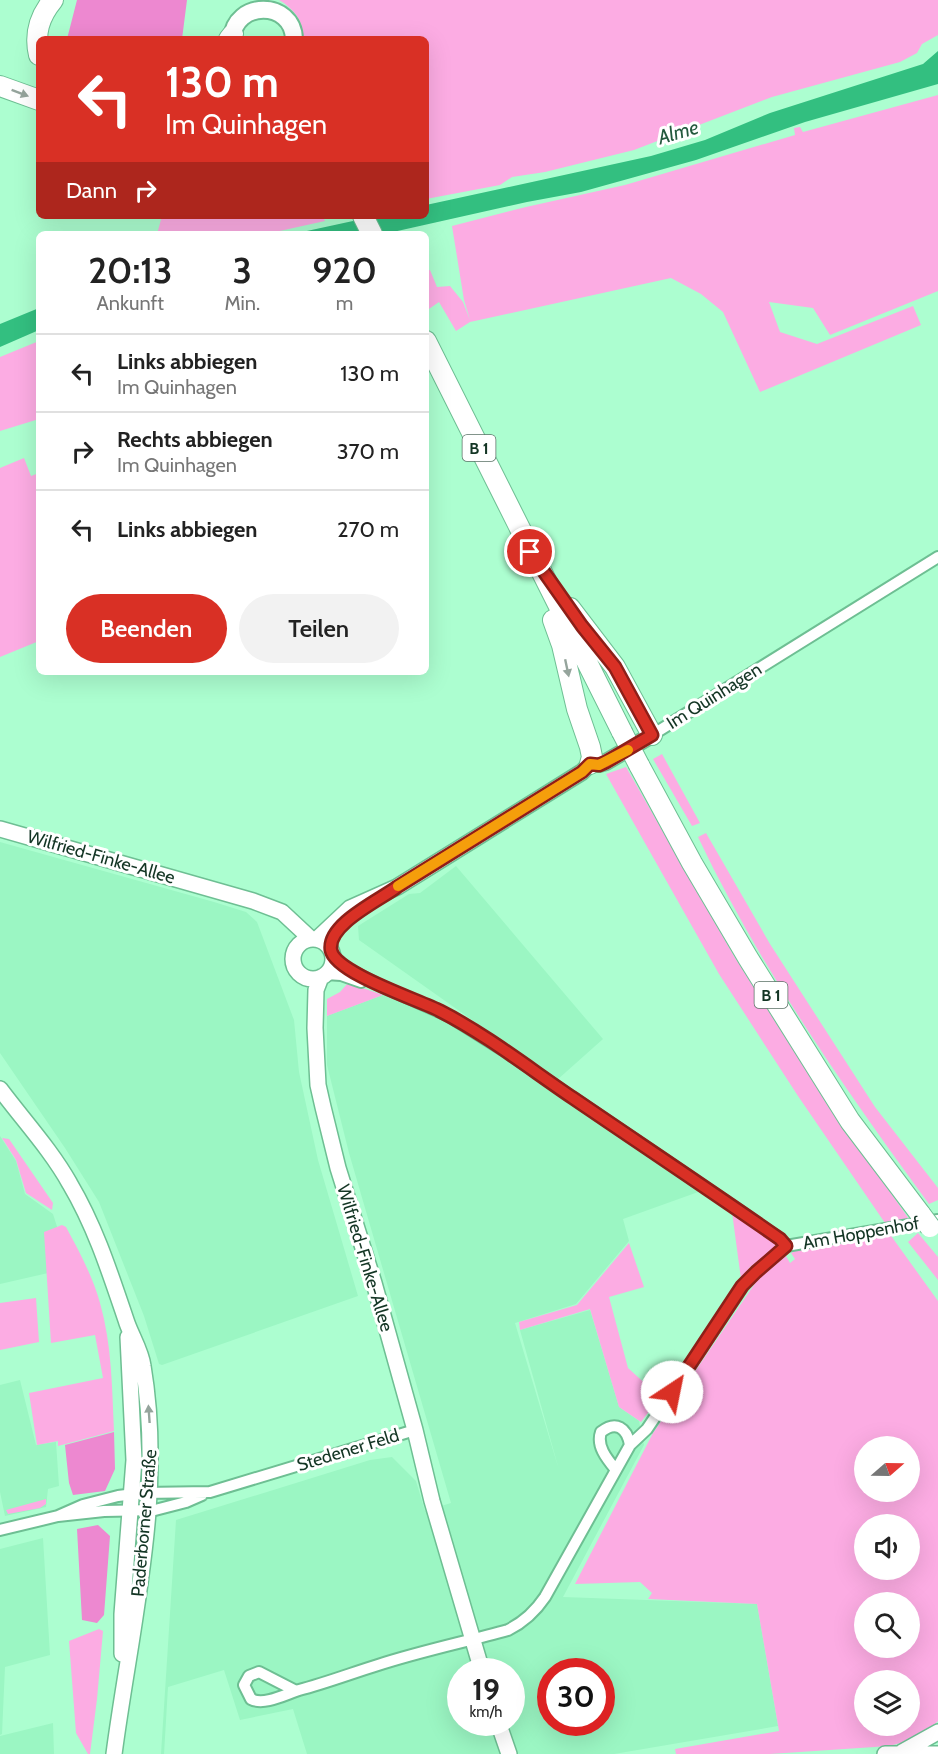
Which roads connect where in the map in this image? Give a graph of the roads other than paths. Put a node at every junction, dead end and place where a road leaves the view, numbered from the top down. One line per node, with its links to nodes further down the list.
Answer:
1 (53, 0): 5 (highway)
2 (258, 3): 4 (main road); 6 (main road)
3 (235, 4): 4 (main road)
4 (232, 34)
5 (37, 36)
6 (294, 36)
7 (0, 86): 8 (highway, one-way to 8)
8 (36, 99)
9 (429, 347): 10 (highway, B 1)
10 (530, 552): 12 (highway, B 1); 13 (highway, one-way to 13); 25 (highway, B 1, bridge)
11 (938, 557): 12 (street, Im Quinhagen)
12 (652, 735): 13 (street, Im Quinhagen)
13 (590, 764): 15 (street, Im Quinhagen)
14 (0, 829): 16 (street, Wilfried-Finke-Allee)
15 (397, 887): 17 (street, Im Quinhagen); 19 (street, Im Quinhagen)
16 (270, 908): 17 (street, Wilfried-Finke-Allee); 18 (street)
17 (314, 939): 18 (street); 19 (street)
18 (297, 947): 20 (street)
19 (332, 953): 21 (street); 22 (street)
20 (303, 975): 21 (street); 23 (street, Wilfried-Finke-Allee)
21 (323, 975): 22 (street); 23 (street, Wilfried-Finke-Allee)
22 (379, 985): 26 (street)
23 (318, 1085): 28 (street, Wilfried-Finke-Allee)
24 (0, 1089): 27 (street, Paderborner Straße)
25 (932, 1225): 26 (street, Am Hoppenhof)
26 (786, 1246): 29 (street, Am Hoppenhof)
27 (127, 1322): 32 (street, Paderborner Straße, one-way to 27); 33 (street, Paderborner Straße)
28 (415, 1430): 31 (street, Stedener Feld); 38 (street, Stedener Feld)
29 (630, 1445): 30 (street, Am Hoppenhof); 30 (street)
30 (616, 1470): 38 (street, Am Hoppenhof)
31 (210, 1492): 32 (street, Stedener Feld); 35 (street, Stedener Feld)
32 (150, 1493): 33 (street, Stedener Feld); 35 (street, Paderborner Straße)
33 (132, 1494): 34 (street, Paderborner Straße); 36 (street, Stedener Feld)
34 (131, 1511): 35 (street, Stedener Feld); 36 (street, Stedener Feld); 40 (street, Paderborner Straße)
35 (148, 1511): 40 (street, Paderborner Straße)
36 (58, 1516): 37 (street)
37 (1, 1528)
38 (473, 1639): 39 (street, Stedener Feld); 41 (street)
39 (478, 1658)
40 (122, 1690): 46 (street, Paderborner Straße)
41 (296, 1691)
42 (938, 1732): 50 (street)
43 (497, 1736): 47 (street)
44 (501, 1736): 48 (street)
45 (938, 1746): 51 (street)
46 (114, 1754)
47 (500, 1754)
48 (509, 1754)
49 (885, 1754): 50 (street)
50 (899, 1754): 51 (street)
51 (933, 1754): 52 (street)
52 (938, 1754)

